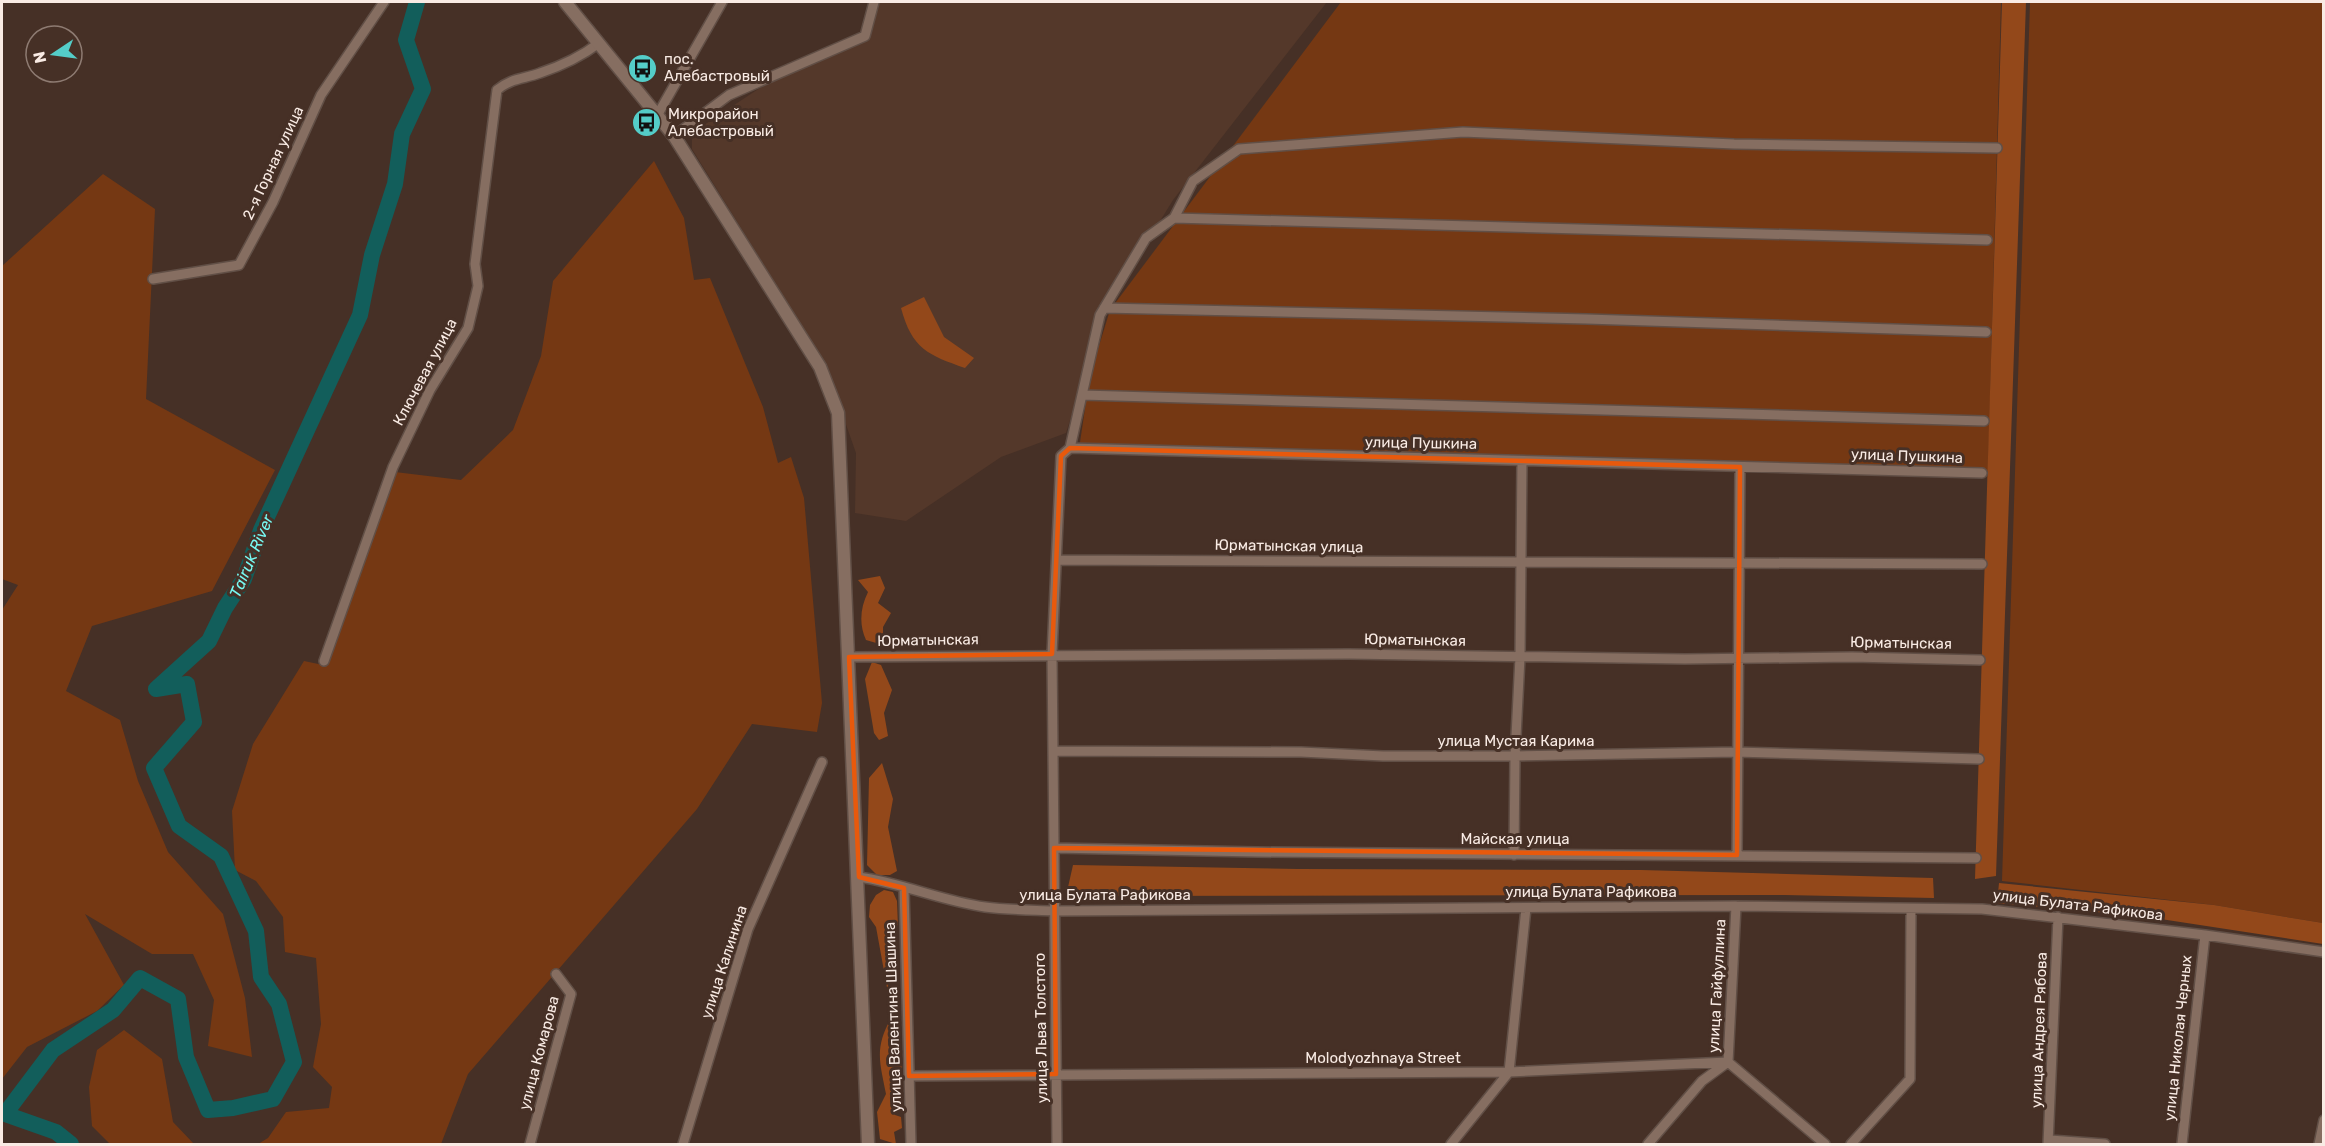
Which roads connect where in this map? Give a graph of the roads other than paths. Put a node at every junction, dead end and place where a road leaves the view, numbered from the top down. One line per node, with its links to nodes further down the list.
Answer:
1 (384, 2): 11 (street, 2-я Горная улица)
2 (565, 2): 5 (street)
3 (723, 2): 6 (street)
4 (874, 2): 7 (street)
5 (599, 43): 6 (street); 29 (street, Ключевая улица)
6 (658, 114): 7 (street)
7 (674, 136): 25 (street)
8 (1997, 148): 9 (street)
9 (1174, 218): 10 (street); 12 (street)
10 (1987, 240)
11 (153, 279)
12 (1104, 308): 13 (street); 14 (street)
13 (1986, 332)
14 (1082, 395): 15 (street); 16 (street)
15 (1984, 421)
16 (1070, 448): 17 (street, улица Пушкина); 20 (street)
17 (1522, 460): 18 (street, улица Пушкина); 21 (street)
18 (1740, 467): 19 (street, улица Пушкина); 22 (street)
19 (1982, 473)
20 (1058, 560): 21 (street, Юрматынская улица); 24 (street)
21 (1520, 562): 22 (street, Юрматынская улица); 26 (street)
22 (1741, 563): 23 (street, Юрматынская улица); 27 (street)
23 (1982, 564)
24 (1052, 654): 25 (street, Юрматынская); 26 (street, Юрматынская); 30 (street, улица Льва Толстого)
25 (849, 657): 39 (street)
26 (1520, 657): 27 (street, Юрматынская); 32 (street)
27 (1739, 659): 28 (street, Юрматынская); 31 (street)
28 (1980, 660)
29 (324, 661)
30 (1053, 751): 32 (street, улица Мустая Карима); 35 (street, улица Льва Толстого)
31 (1736, 752): 32 (street, улица Мустая Карима); 33 (street, улица Мустая Карима); 37 (street)
32 (1515, 756): 36 (street)
33 (1979, 759)
34 (822, 762): 56 (street, улица Калинина)
35 (1054, 848): 36 (street, Майская улица); 44 (street, улица Льва Толстого)
36 (1514, 855): 37 (street, Майская улица)
37 (1737, 855): 38 (street, Майская улица)
38 (1976, 858)
39 (859, 878): 40 (street, улица Булата Рафикова); 57 (street)
40 (904, 888): 44 (street, улица Булата Рафикова); 52 (street, улица Валентина Шашина)
41 (1737, 906): 42 (street, улица Булата Рафикова); 43 (street, улица Булата Рафикова); 49 (street, улица Гайфуллина)
42 (1526, 908): 44 (street, улица Булата Рафикова); 50 (street)
43 (1911, 910): 45 (street, улица Булата Рафикова); 63 (street)
44 (1054, 911): 51 (street, улица Льва Толстого)
45 (2058, 917): 46 (street, улица Булата Рафикова); 54 (street, улица Андрея Рябова)
46 (2205, 935): 47 (street, улица Булата Рафикова); 65 (street, улица Николая Черных)
47 (2324, 952)
48 (556, 974): 55 (street, улица Комарова)
49 (1728, 1062): 50 (street, Molodyozhnaya Street); 61 (street, улица Гайфуллина); 62 (street)
50 (1509, 1072): 51 (street, Molodyozhnaya Street); 60 (street)
51 (1056, 1074): 52 (street, Molodyozhnaya Street); 59 (street, улица Льва Толстого)
52 (909, 1076): 58 (street, улица Валентина Шашина)
53 (2324, 1120): 66 (street)
54 (2049, 1142): 64 (street)
55 (530, 1144)
56 (683, 1144)
57 (868, 1144)
58 (911, 1144)
59 (1057, 1144)
60 (1451, 1144)
61 (1648, 1144)
62 (1825, 1144)
63 (1851, 1144)
64 (2105, 1144)
65 (2182, 1144)
66 (2319, 1144)

